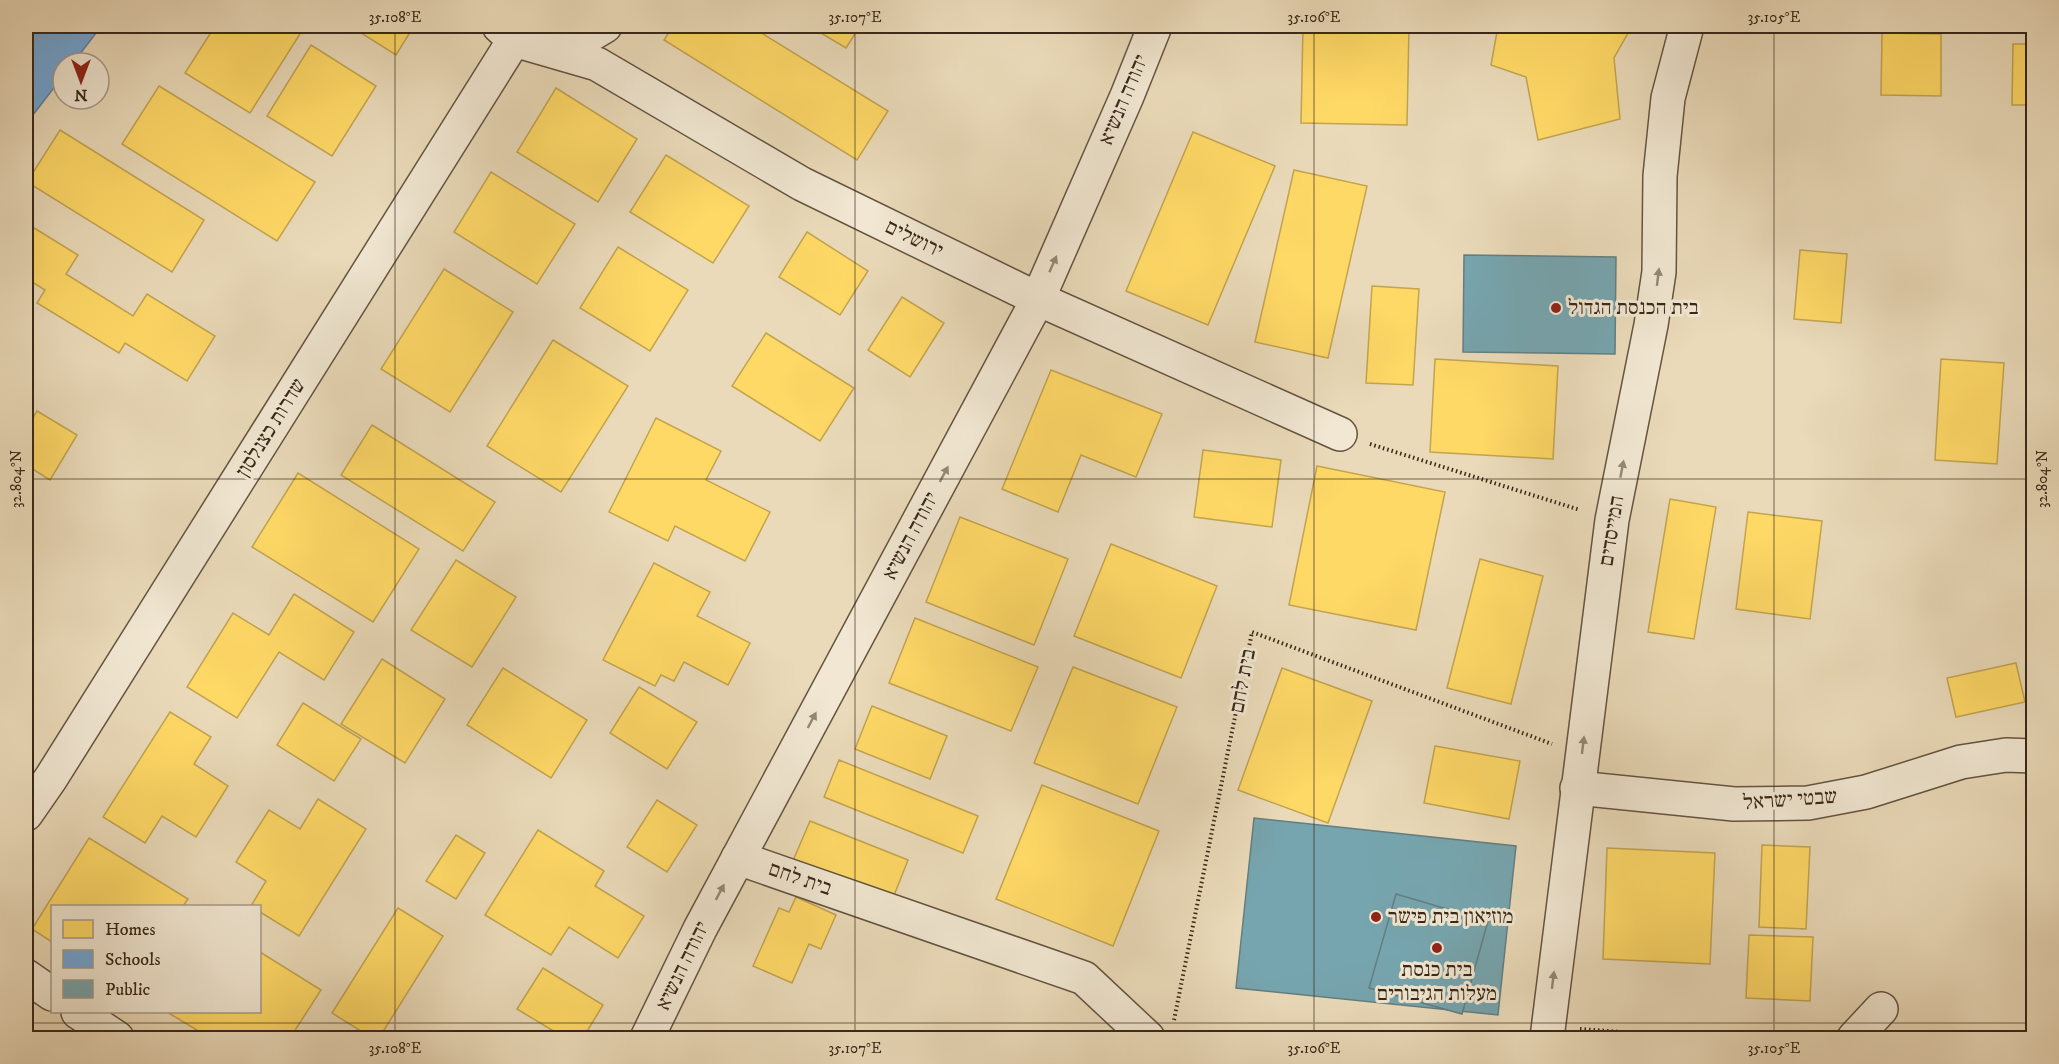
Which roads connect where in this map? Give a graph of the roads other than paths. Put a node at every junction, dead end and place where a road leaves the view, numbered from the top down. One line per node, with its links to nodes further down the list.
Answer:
1 (605, 26): 4 (street)
2 (1155, 26): 5 (street, יהודה הנשיא, one-way to 2)
3 (1687, 26): 8 (street, המייסדים, one-way to 3)
4 (505, 30): 5 (street, ירושלים); 9 (street, שדרות כצנלסון)
5 (1038, 299): 6 (street, ירושלים); 10 (street, יהודה הנשיא, one-way to 5)
6 (1340, 434)
7 (2034, 756): 8 (street, שבטי ישראל)
8 (1578, 788): 15 (street, המייסדים, one-way to 8)
9 (26, 814)
10 (738, 858): 16 (street, בית לחם); 18 (street, יהודה הנשיא, one-way to 10)
11 (26, 976): 12 (street)
12 (51, 993)
13 (1881, 1009): 19 (street)
14 (81, 1013): 17 (street)
15 (1547, 1032)
16 (1161, 1033)
17 (117, 1038)
18 (647, 1038)
19 (1854, 1038)

